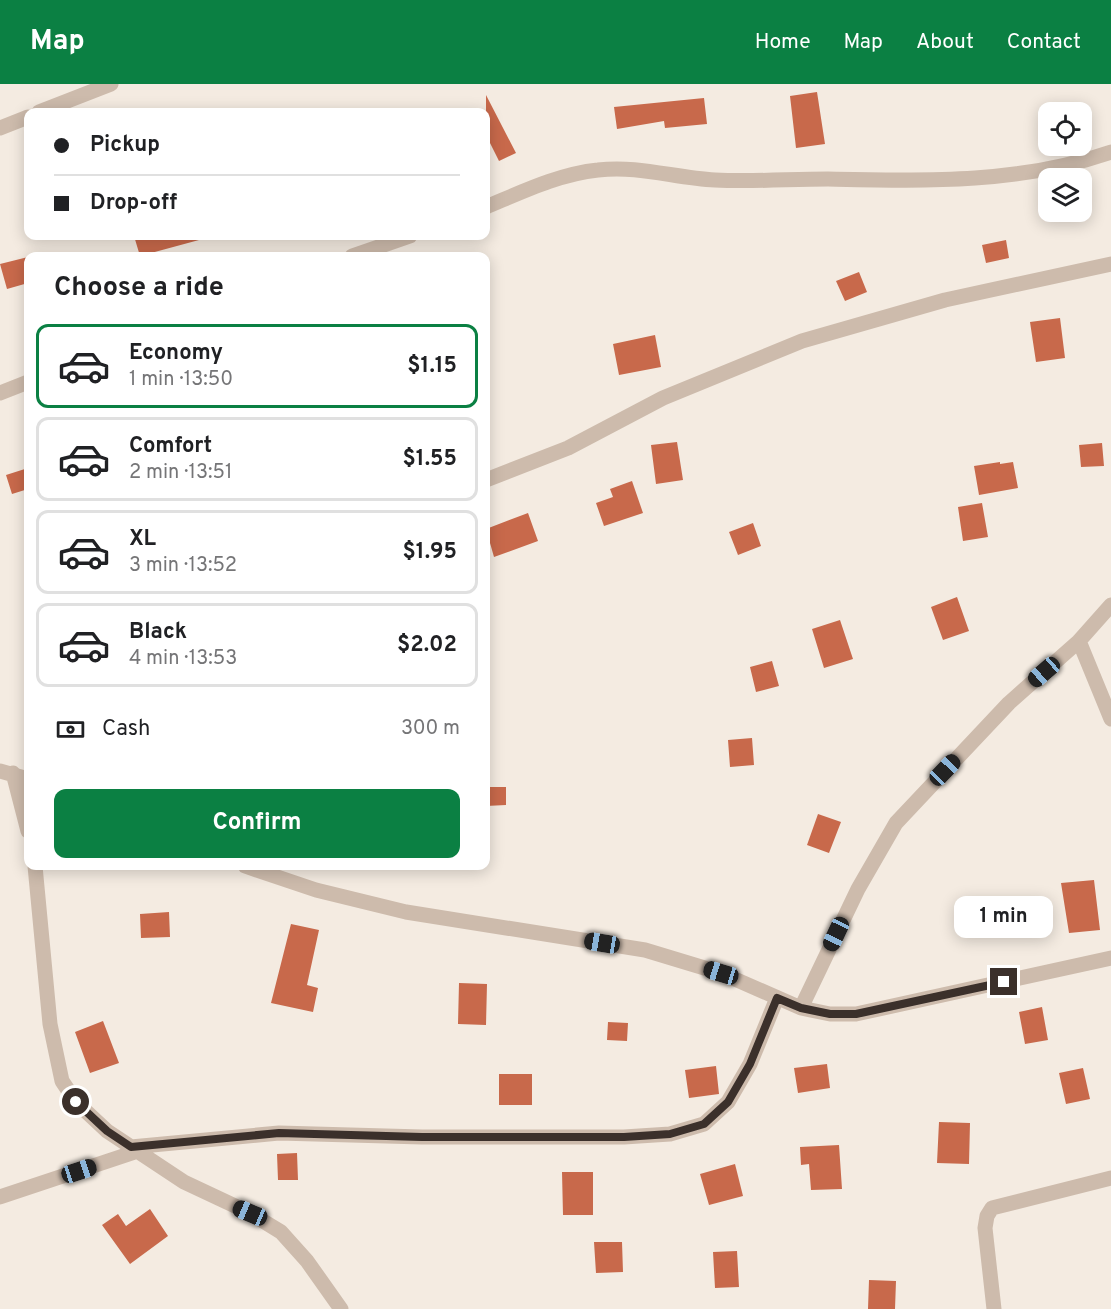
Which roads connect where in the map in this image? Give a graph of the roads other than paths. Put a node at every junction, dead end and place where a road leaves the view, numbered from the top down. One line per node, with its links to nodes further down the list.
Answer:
1 (111, 84): 2 (street)
2 (49, 108)
3 (24, 119): 4 (street)
4 (0, 128)
5 (1111, 152): 6 (street)
6 (490, 205)
7 (398, 240): 8 (street)
8 (364, 252)
9 (1111, 264): 12 (street)
10 (24, 384): 11 (street)
11 (0, 393)
12 (490, 478)
13 (1111, 605): 14 (street)
14 (1079, 641): 15 (street); 23 (street)
15 (1111, 719)
16 (7, 772): 17 (street); 18 (street)
17 (24, 778)
18 (24, 820)
19 (35, 870): 24 (street)
20 (265, 870): 22 (street)
21 (1111, 958): 23 (street)
22 (777, 998): 23 (street); 24 (street)
23 (801, 1008)
24 (134, 1149): 26 (street); 27 (street)
25 (1111, 1178): 28 (street)
26 (0, 1197)
27 (341, 1309)
28 (994, 1309)

